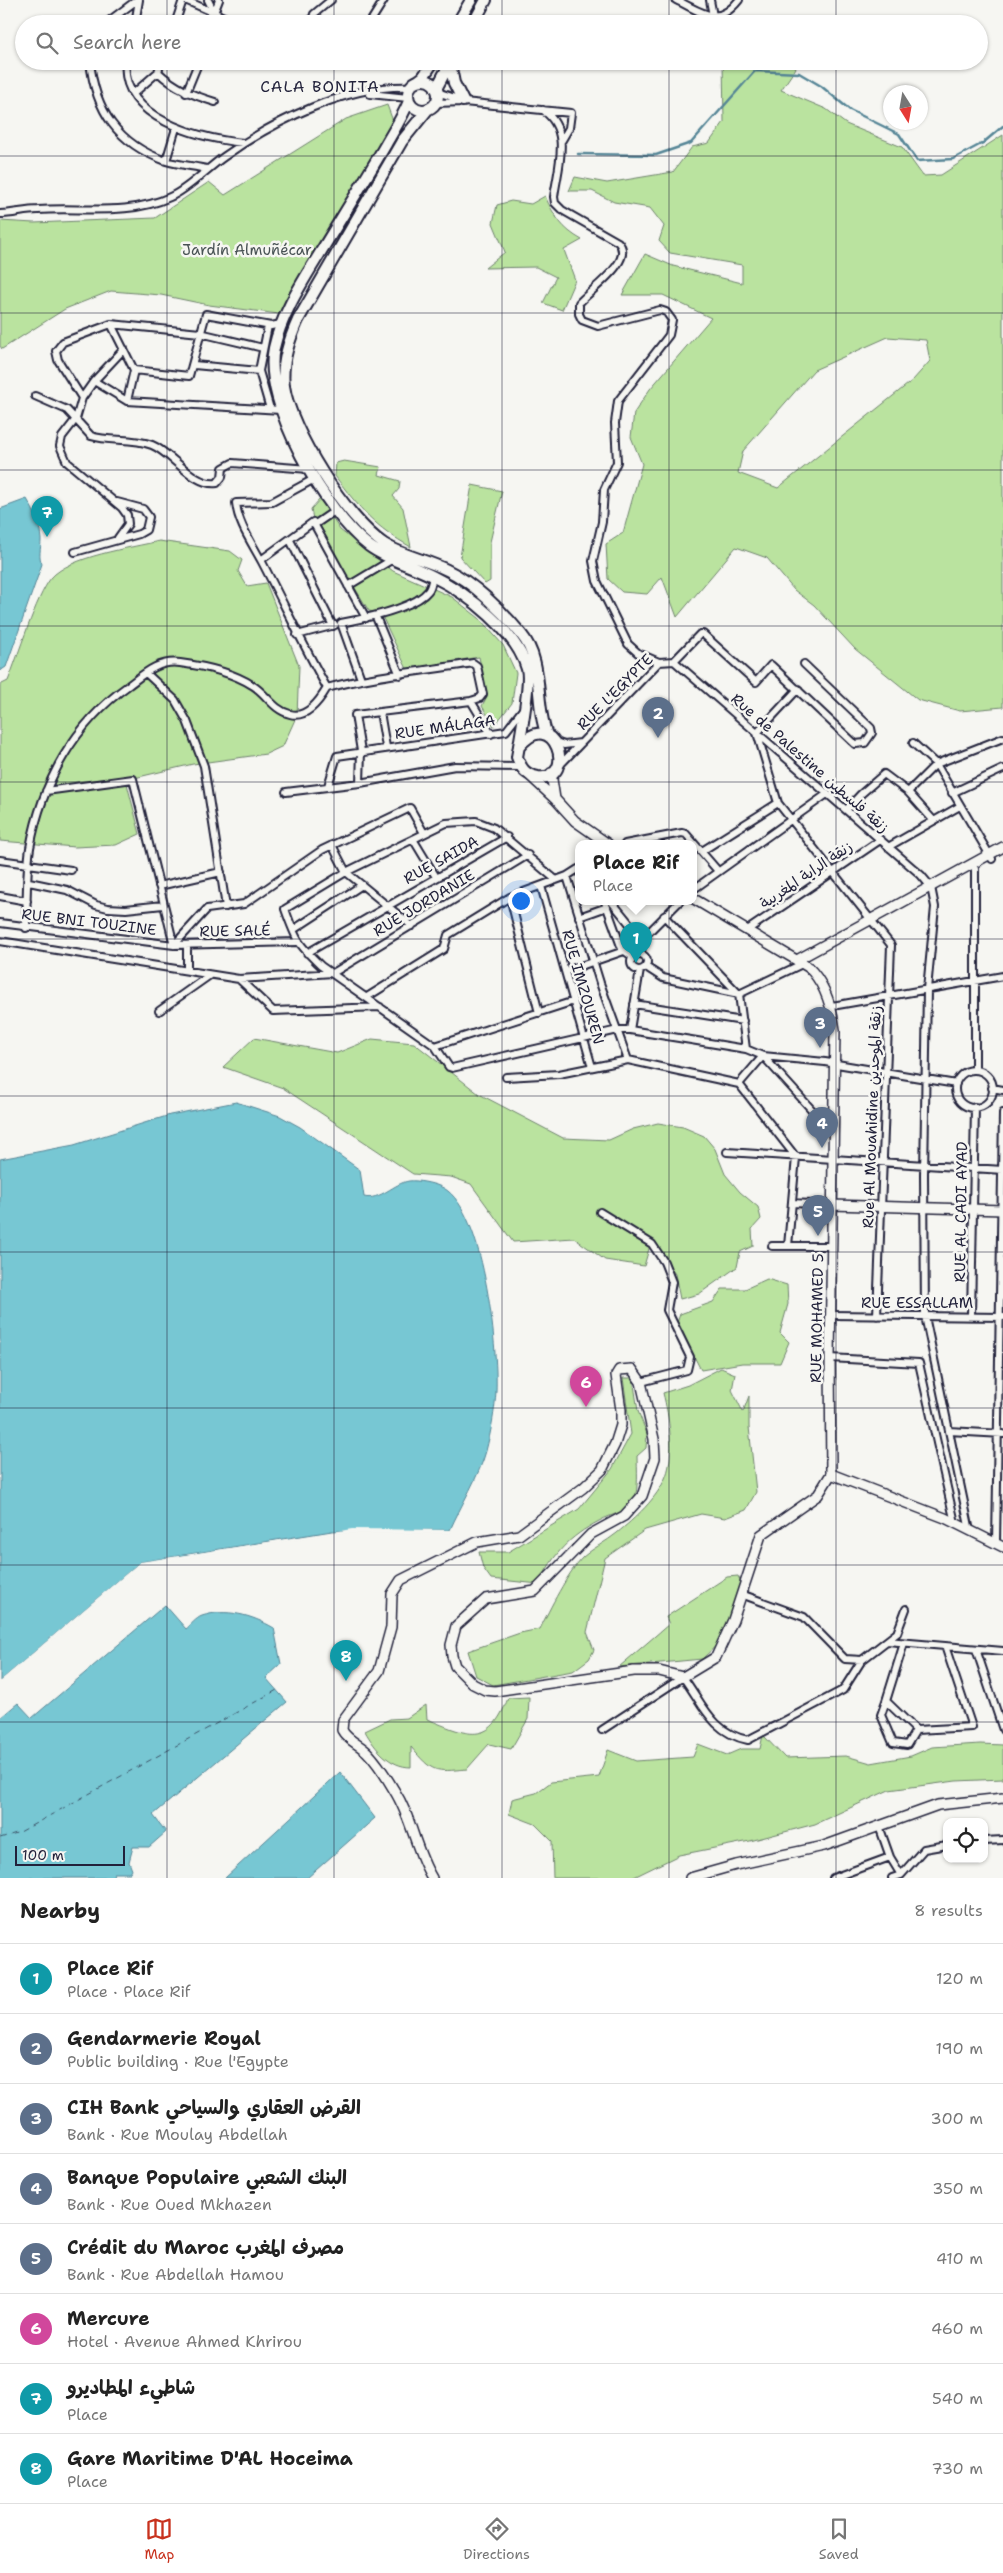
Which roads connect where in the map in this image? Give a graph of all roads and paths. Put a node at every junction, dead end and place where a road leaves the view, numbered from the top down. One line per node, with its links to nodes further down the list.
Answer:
1 (138, 0): 13 (street); 14 (street)
2 (184, 0): 12 (street); 15 (street)
3 (208, 0): 12 (street)
4 (219, 0): 12 (street)
5 (331, 0): 16 (street)
6 (384, 0): 17 (street)
7 (471, 0): 18 (main road)
8 (486, 0): 19 (main road)
9 (676, 0): 20 (street)
10 (710, 0): 21 (street)
11 (738, 0): 22 (street)
12 (216, 14)
13 (117, 15)
14 (136, 15)
15 (178, 15)
16 (314, 15)
17 (375, 15)
18 (462, 15)
19 (478, 15)
20 (712, 15)
21 (714, 15)
22 (720, 15)
23 (91, 70): 43 (street)
24 (126, 70): 33 (street)
25 (195, 70): 32 (street)
26 (428, 70): 30 (main road)
27 (447, 70): 31 (main road)
28 (452, 70): 36 (main road)
29 (158, 72): 32 (street); 33 (street)
30 (413, 85): 31 (main road); 34 (street); 35 (main road)
31 (436, 90): 36 (street); 38 (main road)
32 (186, 93): 37 (street)
33 (133, 94): 40 (street)
34 (349, 94): 35 (street); 42 (street)
35 (408, 99): 38 (main road); 47 (main road)
36 (463, 101): 38 (street); 39 (street)
37 (214, 102)
38 (431, 106): 62 (main road)
39 (543, 110): 41 (street); 41 (street)
40 (176, 128): 42 (street); 43 (street)
41 (562, 140): 78 (street)
42 (243, 143): 44 (street)
43 (166, 161): 44 (street)
44 (207, 169): 45 (street)
45 (0, 214)
46 (111, 324): 49 (street); 51 (street); 57 (street)
47 (281, 324): 48 (street); 59 (main road)
48 (268, 326): 49 (street); 50 (street)
49 (200, 333): 50 (street); 52 (street)
50 (263, 348): 54 (street)
51 (124, 349): 53 (street); 55 (street)
52 (194, 365): 53 (street); 54 (street)
53 (134, 370): 58 (street)
54 (259, 372): 59 (street)
55 (94, 381): 57 (street); 58 (street)
56 (35, 396): 60 (street)
57 (82, 398): 60 (street)
58 (127, 401): 59 (street)
59 (276, 410): 61 (main road)
60 (76, 419): 61 (street); 63 (street)
61 (309, 469): 62 (main road)
62 (320, 477): 64 (main road); 70 (street); 91 (main road)
63 (114, 501): 66 (street); 66 (street)
64 (336, 510): 65 (street); 69 (main road)
65 (314, 525): 67 (street); 72 (street)
66 (118, 538): 68 (street)
67 (290, 540): 70 (street); 76 (street)
68 (74, 552)
69 (393, 559): 71 (main road); 72 (street)
70 (261, 560): 77 (street)
71 (433, 576): 73 (street); 87 (main road)
72 (348, 586): 74 (street)
73 (376, 617): 74 (street); 82 (street)
74 (366, 618): 75 (street)
75 (341, 623): 76 (street); 83 (street)
76 (333, 626): 77 (street)
77 (297, 635): 84 (street)
78 (662, 661): 79 (street); 94 (street, RUE L'EGYPTE)
79 (674, 661): 85 (street); 89 (street, Rue de Palestine زنقة فلسطين)
80 (804, 664): 85 (street)
81 (146, 673): 84 (street); 106 (street); 137 (street)
82 (400, 675): 83 (street); 86 (street)
83 (361, 678): 84 (street)
84 (328, 688)
85 (798, 690): 89 (street)
86 (471, 701): 88 (street); 90 (street)
87 (523, 709): 90 (street, RUE MÁLAGA); 97 (main road)
88 (380, 712): 96 (street); 98 (street)
89 (757, 733): 110 (street, Rue de Palestine زنقة فلسطين); 112 (street)
90 (491, 734): 96 (street, RUE MÁLAGA)
91 (547, 736): 93 (main road); 97 (main road)
92 (1003, 738): 99 (street)
93 (556, 742): 94 (street, RUE L'EGYPTE); 102 (main road)
94 (582, 743): 102 (street, RUE L'EGYPTE)
95 (912, 743): 99 (street)
96 (386, 747): 98 (street, RUE MÁLAGA)
97 (519, 747): 100 (main road)
98 (361, 751): 104 (street); 105 (street, RUE MÁLAGA)
99 (936, 764): 108 (street); 109 (street)
100 (521, 767): 103 (main road); 104 (street)
101 (1003, 769): 109 (street)
102 (554, 771): 103 (main road); 111 (street)
103 (529, 775): 111 (street)
104 (360, 782): 105 (street)
105 (328, 786): 107 (street)
106 (46, 791): 132 (street); 145 (street)
107 (286, 792)
108 (908, 792): 114 (street); 116 (street)
109 (952, 793): 113 (street)
110 (827, 794): 114 (street, Rue de Palestine زنقة فلسطين); 115 (street)
111 (555, 799): 120 (street)
112 (778, 803): 115 (street, Rue Al Mouahidine زنقة الموحدين); 128 (street)
113 (960, 806): 116 (street); 130 (street)
114 (846, 810): 123 (street, Rue de Palestine زنقة فلسطين)
115 (791, 820): 136 (street); 139 (street, Rue Al Mouahidine زنقة الموحدين)
116 (932, 820): 126 (street)
117 (424, 833): 118 (street); 119 (street); 124 (street)
118 (507, 837): 129 (street); 141 (street, RUE SAIDA)
119 (413, 839): 138 (street); 141 (street)
120 (602, 840)
121 (646, 840): 122 (street)
122 (692, 840)
123 (880, 840): 126 (street, Rue de Palestine زنقة فلسطين); 139 (street, زنقة الراية المغربية)
124 (332, 845): 138 (street); 161 (street)
125 (697, 846): 128 (street)
126 (888, 847): 148 (street, Rue de Palestine زنقة فلسطين)
127 (1003, 850): 130 (street)
128 (702, 851): 136 (street)
129 (528, 855): 142 (street); 166 (street, RUE JORDANIE)
130 (991, 857): 133 (street); 148 (street)
131 (0, 860): 132 (street)
132 (30, 864): 134 (street); 143 (street)
133 (975, 869): 148 (street); 188 (street)
134 (71, 870)
135 (575, 871): 140 (street)
136 (718, 871): 147 (street)
137 (221, 872): 145 (street); 161 (street)
138 (346, 872): 144 (street); 168 (street)
139 (834, 872): 164 (street, Rue Al Mouahidine زنقة الموحدين); 169 (street, زنقة الراية المغربية)
140 (567, 876): 142 (street); 153 (street)
141 (436, 877): 160 (street, RUE SAIDA)
142 (556, 880): 146 (street)
143 (28, 882): 151 (street); 154 (street)
144 (362, 885): 160 (street); 168 (street)
145 (159, 886): 154 (street)
146 (541, 886): 150 (street); 183 (street, RUE IMZOUREN)
147 (697, 887)
148 (932, 890): 164 (street); 189 (street)
149 (0, 896): 151 (street)
150 (510, 897): 192 (street); 198 (street)
151 (27, 901): 167 (street)
152 (697, 901): 169 (street, RUE MOHAMED 5)
153 (575, 903)
154 (164, 905): 173 (street)
155 (576, 905): 162 (street)
156 (606, 905): 162 (street)
157 (608, 905): 175 (street)
158 (609, 905): 170 (street)
159 (676, 905): 163 (street)
160 (387, 906): 166 (street); 176 (street, RUE SAIDA)
161 (226, 907): 173 (street)
162 (579, 916): 179 (street)
163 (664, 916): 170 (street); 190 (street)
164 (874, 922): 180 (street); 191 (street, Rue Al Mouahidine زنقة الموحدين)
165 (0, 924): 167 (street, RUE BNI TOUZINE)
166 (412, 926): 184 (street, RUE JORDANIE)
167 (26, 928): 173 (street, RUE BNI TOUZINE)
168 (293, 930): 172 (street)
169 (746, 931): 180 (street, RUE MOHAMED 5)
170 (642, 939): 177 (street)
171 (0, 941): 182 (street)
172 (296, 942): 174 (street, RUE SALÉ); 176 (street)
173 (174, 945): 174 (street, RUE SALÉ)
174 (187, 945): 182 (street)
175 (624, 951): 178 (street); 179 (street)
176 (307, 953): 184 (street)
177 (641, 954): 178 (street); 181 (street)
178 (632, 957): 181 (street)
179 (594, 962): 183 (street); 200 (street)
180 (799, 962): 190 (street); 195 (street, RUE MOHAMED 5)
181 (643, 969): 190 (street); 194 (street)
182 (187, 970): 185 (street)
183 (566, 971): 193 (street, RUE IMZOUREN)
184 (333, 973): 187 (street); 192 (street)
185 (210, 975): 187 (street); 197 (street)
186 (1003, 976): 188 (street)
187 (239, 979): 196 (street)
188 (976, 981): 189 (street); 209 (street)
189 (928, 989): 191 (street); 212 (street)
190 (739, 994): 199 (street)
191 (889, 996): 195 (street); 210 (street, Rue Al Mouahidine زنقة الموحدين)
192 (367, 997): 196 (street)
193 (574, 1001): 198 (street); 202 (street, RUE IMZOUREN)
194 (634, 1004): 199 (street); 201 (street)
195 (832, 1006): 207 (street, RUE MOHAMED 5)
196 (380, 1007): 203 (street)
197 (159, 1011)
198 (539, 1013): 203 (street)
199 (743, 1021): 204 (street)
200 (618, 1030): 201 (street); 202 (street); 206 (street)
201 (630, 1030): 204 (street)
202 (584, 1038): 203 (street); 208 (street, RUE IMZOUREN)
203 (435, 1046)
204 (746, 1050): 205 (street)
205 (763, 1056): 207 (street); 213 (street); 219 (street)
206 (628, 1060): 208 (street); 213 (street)
207 (834, 1063): 210 (street); 219 (street, RUE MOHAMED 5)
208 (592, 1067): 211 (street)
209 (975, 1070): 214 (street); 215 (street)
210 (886, 1072): 212 (street); 223 (street, Rue Al Mouahidine زنقة الموحدين)
211 (506, 1077)
212 (926, 1079): 214 (street); 224 (street)
213 (739, 1084): 221 (street)
214 (956, 1084): 217 (street)
215 (992, 1088): 216 (street); 217 (street)
216 (1003, 1090)
217 (975, 1107): 225 (street, RUE AL CADI AYAD)
218 (1003, 1113): 226 (street)
219 (833, 1133): 222 (street, RUE MOHAMED 5)
220 (727, 1152): 221 (street)
221 (796, 1157): 222 (street); 227 (street)
222 (833, 1160): 223 (street); 228 (street, RUE MOHAMED 5)
223 (883, 1162): 224 (street); 229 (street, Rue Al Mouahidine زنقة الموحدين)
224 (924, 1164): 225 (street); 230 (street)
225 (974, 1168): 226 (street); 231 (street, RUE AL CADI AYAD)
226 (1003, 1170): 232 (street)
227 (792, 1203): 228 (street); 235 (street)
228 (832, 1205): 229 (street); 236 (street, RUE MOHAMED 5)
229 (881, 1205): 230 (street); 238 (street, Rue Al Mouahidine زنقة الموحدين)
230 (924, 1207): 231 (street); 239 (street)
231 (974, 1208): 232 (street); 240 (street, RUE AL CADI AYAD)
232 (1002, 1210): 241 (street)
233 (600, 1212): 243 (street)
234 (772, 1246): 235 (street)
235 (788, 1246): 236 (street)
236 (832, 1246): 237 (street, RUE MOHAMED 5)
237 (830, 1315): 238 (street, RUE ESSALLAM); 242 (street, RUE MOHAMED 5)
238 (877, 1316): 239 (street, RUE ESSALLAM)
239 (925, 1316): 240 (street, RUE ESSALLAM); 244 (street)
240 (971, 1316): 241 (street, RUE ESSALLAM)
241 (1001, 1316): 245 (street)
242 (830, 1358): 246 (street, RUE MOHAMED 5); 247 (street)
243 (641, 1382): 258 (street); 270 (street)
244 (949, 1431): 245 (street); 248 (street)
245 (1000, 1434): 249 (street)
246 (831, 1474): 247 (street); 250 (street)
247 (955, 1523): 248 (street)
248 (970, 1531): 249 (street)
249 (999, 1545)
250 (741, 1594): 257 (street); 258 (street)
251 (906, 1609): 252 (street)
252 (887, 1641): 253 (street); 257 (street)
253 (904, 1642): 254 (street); 259 (street)
254 (945, 1646): 255 (street); 261 (street)
255 (976, 1649): 256 (street); 262 (street)
256 (1003, 1652)
257 (862, 1660): 258 (street)
258 (683, 1677): 260 (street)
259 (886, 1701): 261 (street); 261 (street)
260 (602, 1730)
261 (916, 1730)
262 (1003, 1730)
263 (1003, 1798): 264 (street)
264 (879, 1826): 268 (street); 271 (street)
265 (1003, 1840): 266 (street)
266 (988, 1842)
267 (943, 1846): 269 (street)
268 (890, 1857): 269 (street); 272 (street)
269 (900, 1875): 273 (street)
270 (432, 1878)
271 (690, 1878)
272 (833, 1878)
273 (892, 1878)

